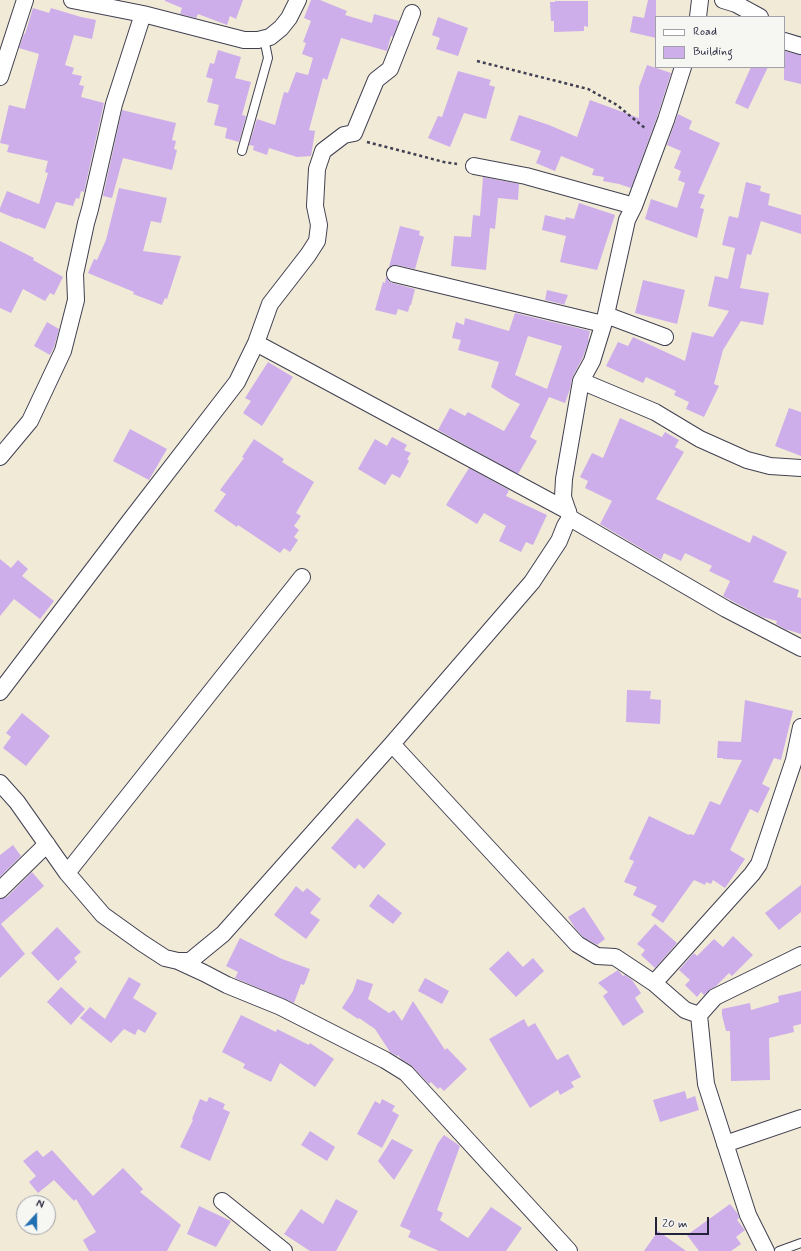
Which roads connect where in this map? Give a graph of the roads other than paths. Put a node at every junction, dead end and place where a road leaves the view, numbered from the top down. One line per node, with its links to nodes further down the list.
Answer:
1 (25, 0): 14 (street)
2 (72, 0): 6 (street)
3 (298, 0): 10 (street)
4 (700, 0): 8 (street)
5 (723, 0): 9 (street)
6 (137, 8): 10 (street); 23 (street)
7 (412, 13): 21 (street)
8 (698, 16)
9 (758, 16)
10 (264, 38): 15 (lane)
11 (785, 41): 12 (street)
12 (801, 46)
13 (682, 68): 17 (street)
14 (0, 78)
15 (242, 151)
16 (474, 166): 17 (street)
17 (634, 206): 19 (street)
18 (395, 274): 19 (street)
19 (605, 320): 20 (street); 22 (street)
20 (665, 337)
21 (256, 343): 25 (street); 28 (street)
22 (581, 381): 24 (street); 25 (street)
23 (0, 457)
24 (801, 468)
25 (569, 514): 27 (street); 30 (street)
26 (302, 577): 33 (street)
27 (801, 648)
28 (0, 692)
29 (801, 727): 37 (street)
30 (392, 744): 36 (street); 37 (street)
31 (2, 791): 32 (street)
32 (46, 844): 33 (street); 34 (street)
33 (67, 873): 36 (street)
34 (0, 890)
35 (801, 955): 38 (street)
36 (178, 961): 44 (street)
37 (654, 983): 38 (street)
38 (699, 1015): 40 (street)
39 (801, 1118): 40 (street)
40 (725, 1144): 45 (street)
41 (222, 1201): 43 (street)
42 (801, 1243): 46 (lane)
43 (284, 1251)
44 (569, 1251)
45 (766, 1251)
46 (779, 1251)

